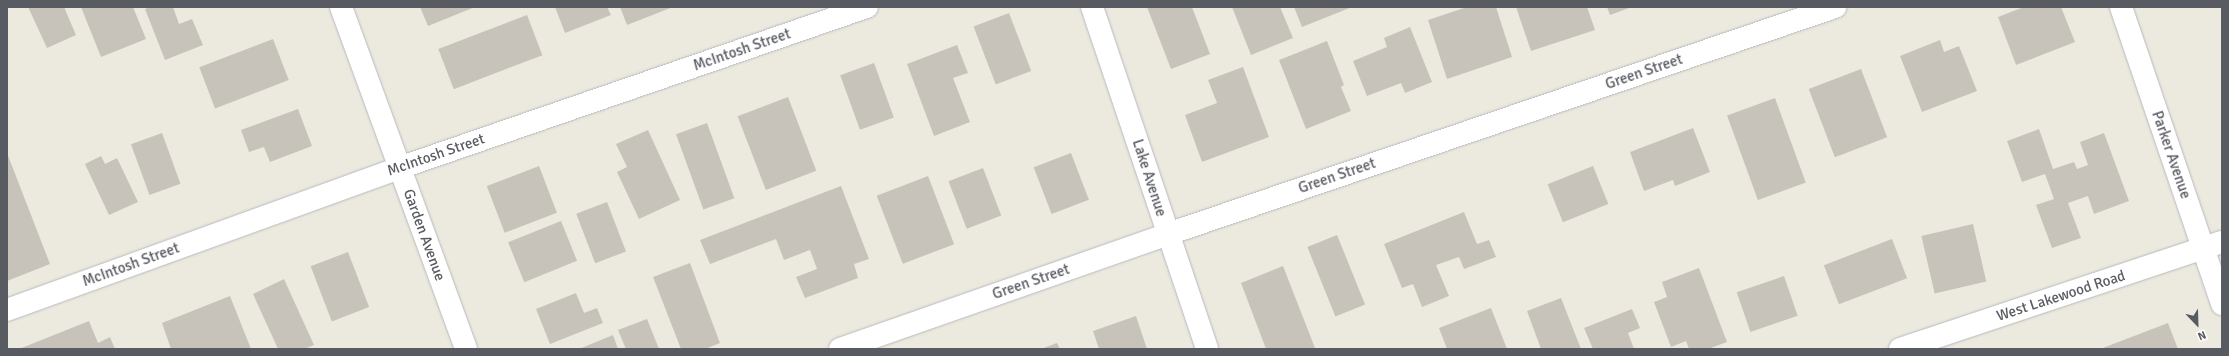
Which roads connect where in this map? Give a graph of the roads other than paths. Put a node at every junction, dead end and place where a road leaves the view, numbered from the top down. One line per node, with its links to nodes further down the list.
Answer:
1 (341, 7): 6 (street, Garden Avenue)
2 (867, 7): 6 (street, McIntosh Street)
3 (1092, 7): 7 (street, Lake Avenue)
4 (1835, 7): 7 (street, Green Street)
5 (2121, 7): 8 (street, Parker Avenue)
6 (399, 168): 10 (street, McIntosh Street); 11 (street, Garden Avenue)
7 (1168, 234): 12 (street, Green Street); 13 (street, Lake Avenue)
8 (2213, 245): 9 (street, Parker Avenue); 14 (street, West Lakewood Road)
9 (2222, 304)
10 (7, 310)
11 (466, 349)
12 (840, 349)
13 (1207, 349)
14 (1900, 349)

